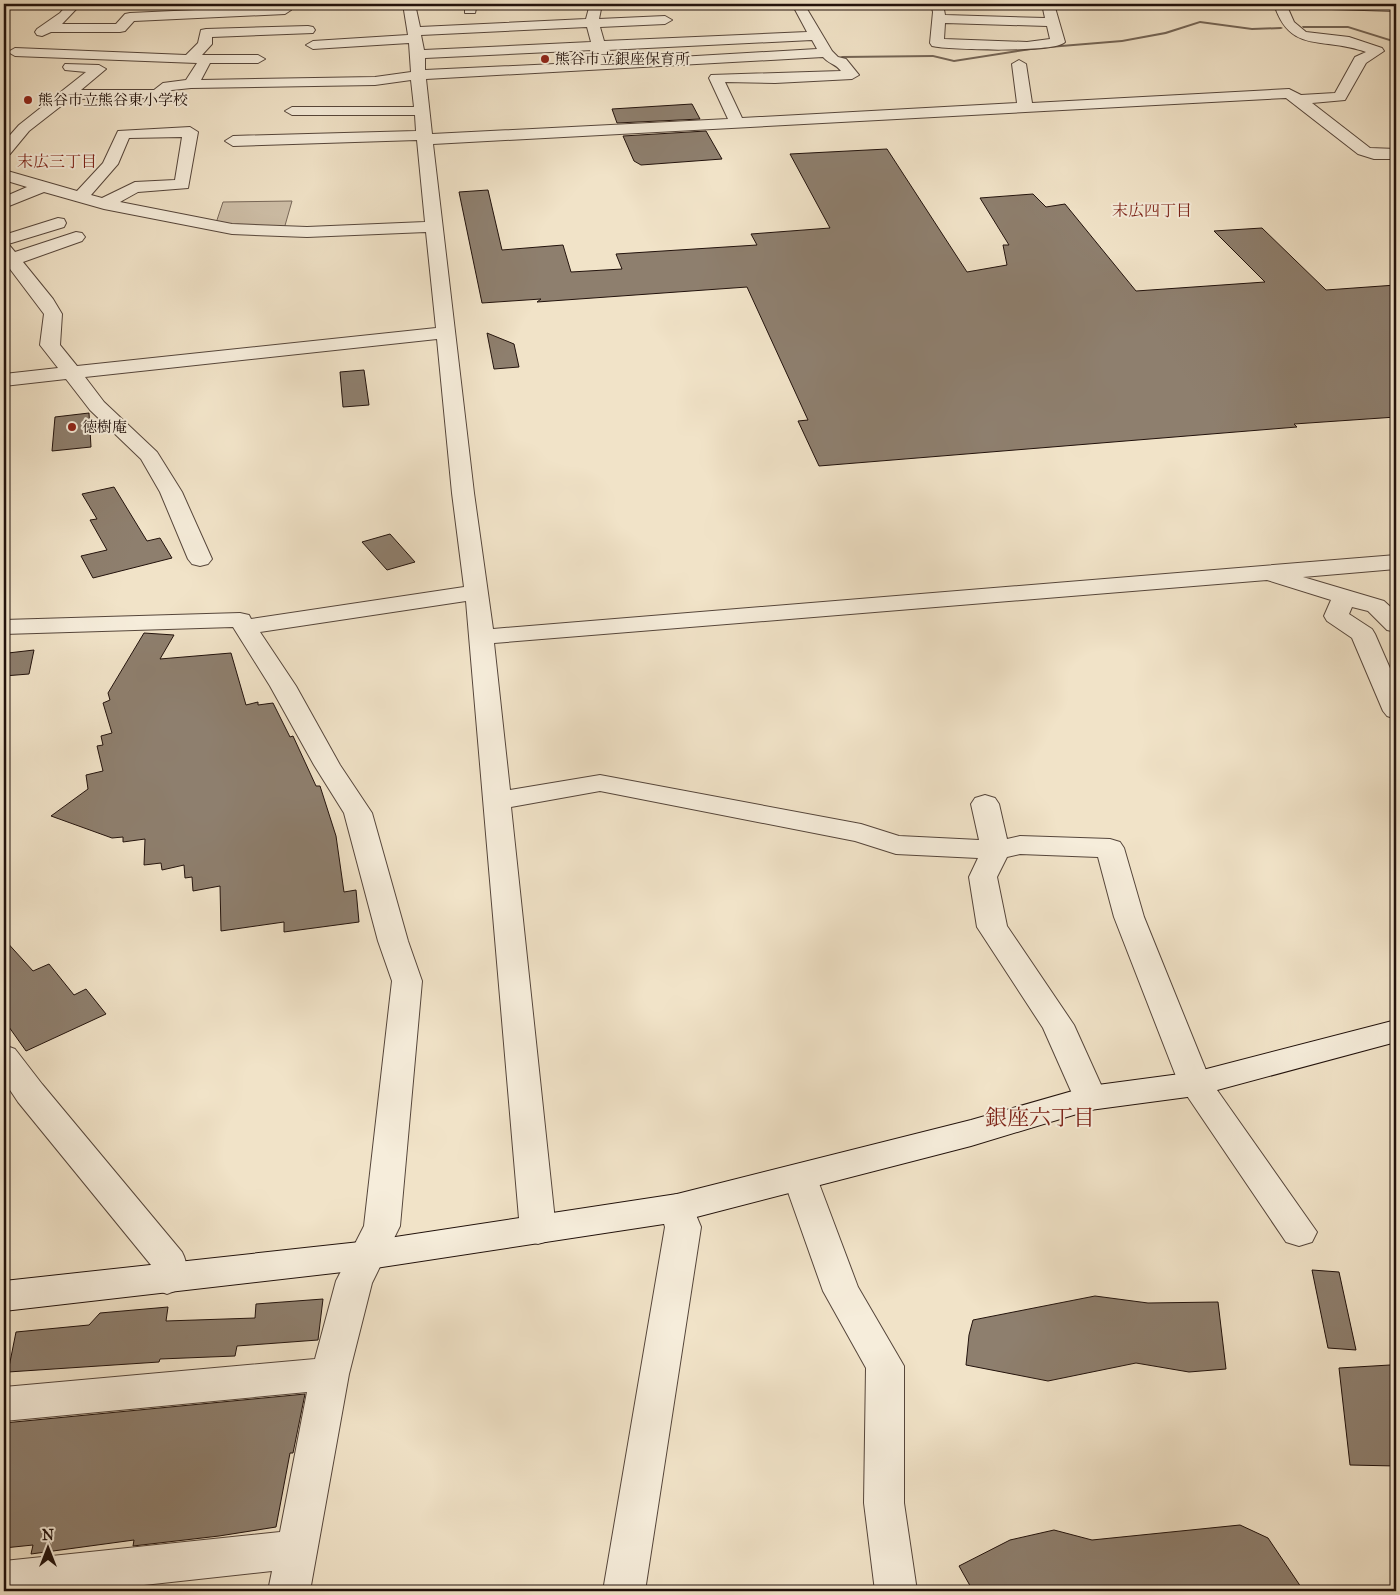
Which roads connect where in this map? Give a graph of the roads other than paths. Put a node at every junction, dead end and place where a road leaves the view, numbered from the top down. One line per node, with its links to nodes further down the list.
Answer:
1 (75, 4): 16 (street)
2 (409, 4): 20 (street)
3 (596, 4): 15 (street)
4 (798, 4): 19 (street)
5 (937, 4): 12 (street)
6 (1048, 4): 14 (street)
7 (1280, 4): 36 (street)
8 (1298, 4): 9 (street)
9 (1396, 7)
10 (285, 10): 11 (street)
11 (211, 14): 16 (street); 18 (street)
12 (939, 19): 14 (street); 14 (street)
13 (665, 20): 15 (street)
14 (1052, 22)
15 (592, 23): 20 (street); 23 (street)
16 (48, 28): 25 (street)
17 (308, 30): 18 (street)
18 (206, 33): 26 (street)
19 (815, 36): 23 (street); 24 (street)
20 (415, 41): 21 (street); 23 (street); 33 (street)
21 (342, 43): 22 (street); 32 (street)
22 (313, 45)
23 (598, 45): 31 (street)
24 (826, 53): 31 (street); 40 (street)
25 (9, 55): 26 (street)
26 (190, 59): 27 (street)
27 (206, 59): 28 (street); 34 (street)
28 (258, 59)
29 (4, 63): 35 (street)
30 (1019, 64): 37 (street)
31 (605, 66): 33 (street)
32 (339, 72): 33 (street); 34 (street)
33 (418, 75): 39 (street)
34 (192, 84): 35 (street)
35 (67, 94): 43 (street)
36 (1298, 100): 37 (street); 44 (street)
37 (1025, 108): 40 (street)
38 (292, 111): 39 (street)
39 (423, 111): 41 (street)
40 (737, 123): 41 (street)
41 (426, 138): 42 (street); 51 (street)
42 (233, 141)
43 (4, 152)
44 (1396, 154)
45 (4, 176): 46 (street)
46 (41, 187): 47 (street); 48 (street)
47 (81, 197): 49 (street); 49 (street)
48 (4, 203)
49 (104, 204): 51 (street)
50 (58, 223): 53 (street)
51 (435, 227): 55 (street)
52 (76, 237): 54 (street)
53 (4, 240)
54 (8, 254): 56 (street)
55 (447, 332): 56 (street); 61 (street)
56 (70, 372): 57 (street); 58 (street)
57 (4, 380)
58 (200, 559)
59 (1396, 562): 60 (street)
60 (1263, 572): 62 (street); 66 (street)
61 (476, 592): 65 (street); 66 (street)
62 (1345, 597): 63 (street); 67 (street)
63 (1396, 625)
64 (4, 627): 65 (street)
65 (246, 627): 79 (street)
66 (480, 637): 68 (street)
67 (1396, 711)
68 (496, 801): 70 (street); 77 (street)
69 (985, 804): 70 (street)
70 (996, 850): 73 (street); 74 (street)
71 (1396, 1031): 73 (street)
72 (4, 1057): 80 (street)
73 (1195, 1084): 74 (street); 78 (street)
74 (1090, 1098): 75 (street)
75 (800, 1178): 76 (street); 88 (street)
76 (676, 1208): 77 (street); 87 (street)
77 (538, 1230): 79 (street)
78 (1299, 1232)
79 (369, 1255): 80 (street); 82 (street)
80 (166, 1279): 81 (street)
81 (4, 1296)
82 (330, 1374): 83 (street); 84 (street)
83 (4, 1404)
84 (298, 1549): 85 (street); 86 (street)
85 (24, 1583)
86 (289, 1591)
87 (624, 1591)
88 (896, 1591)

